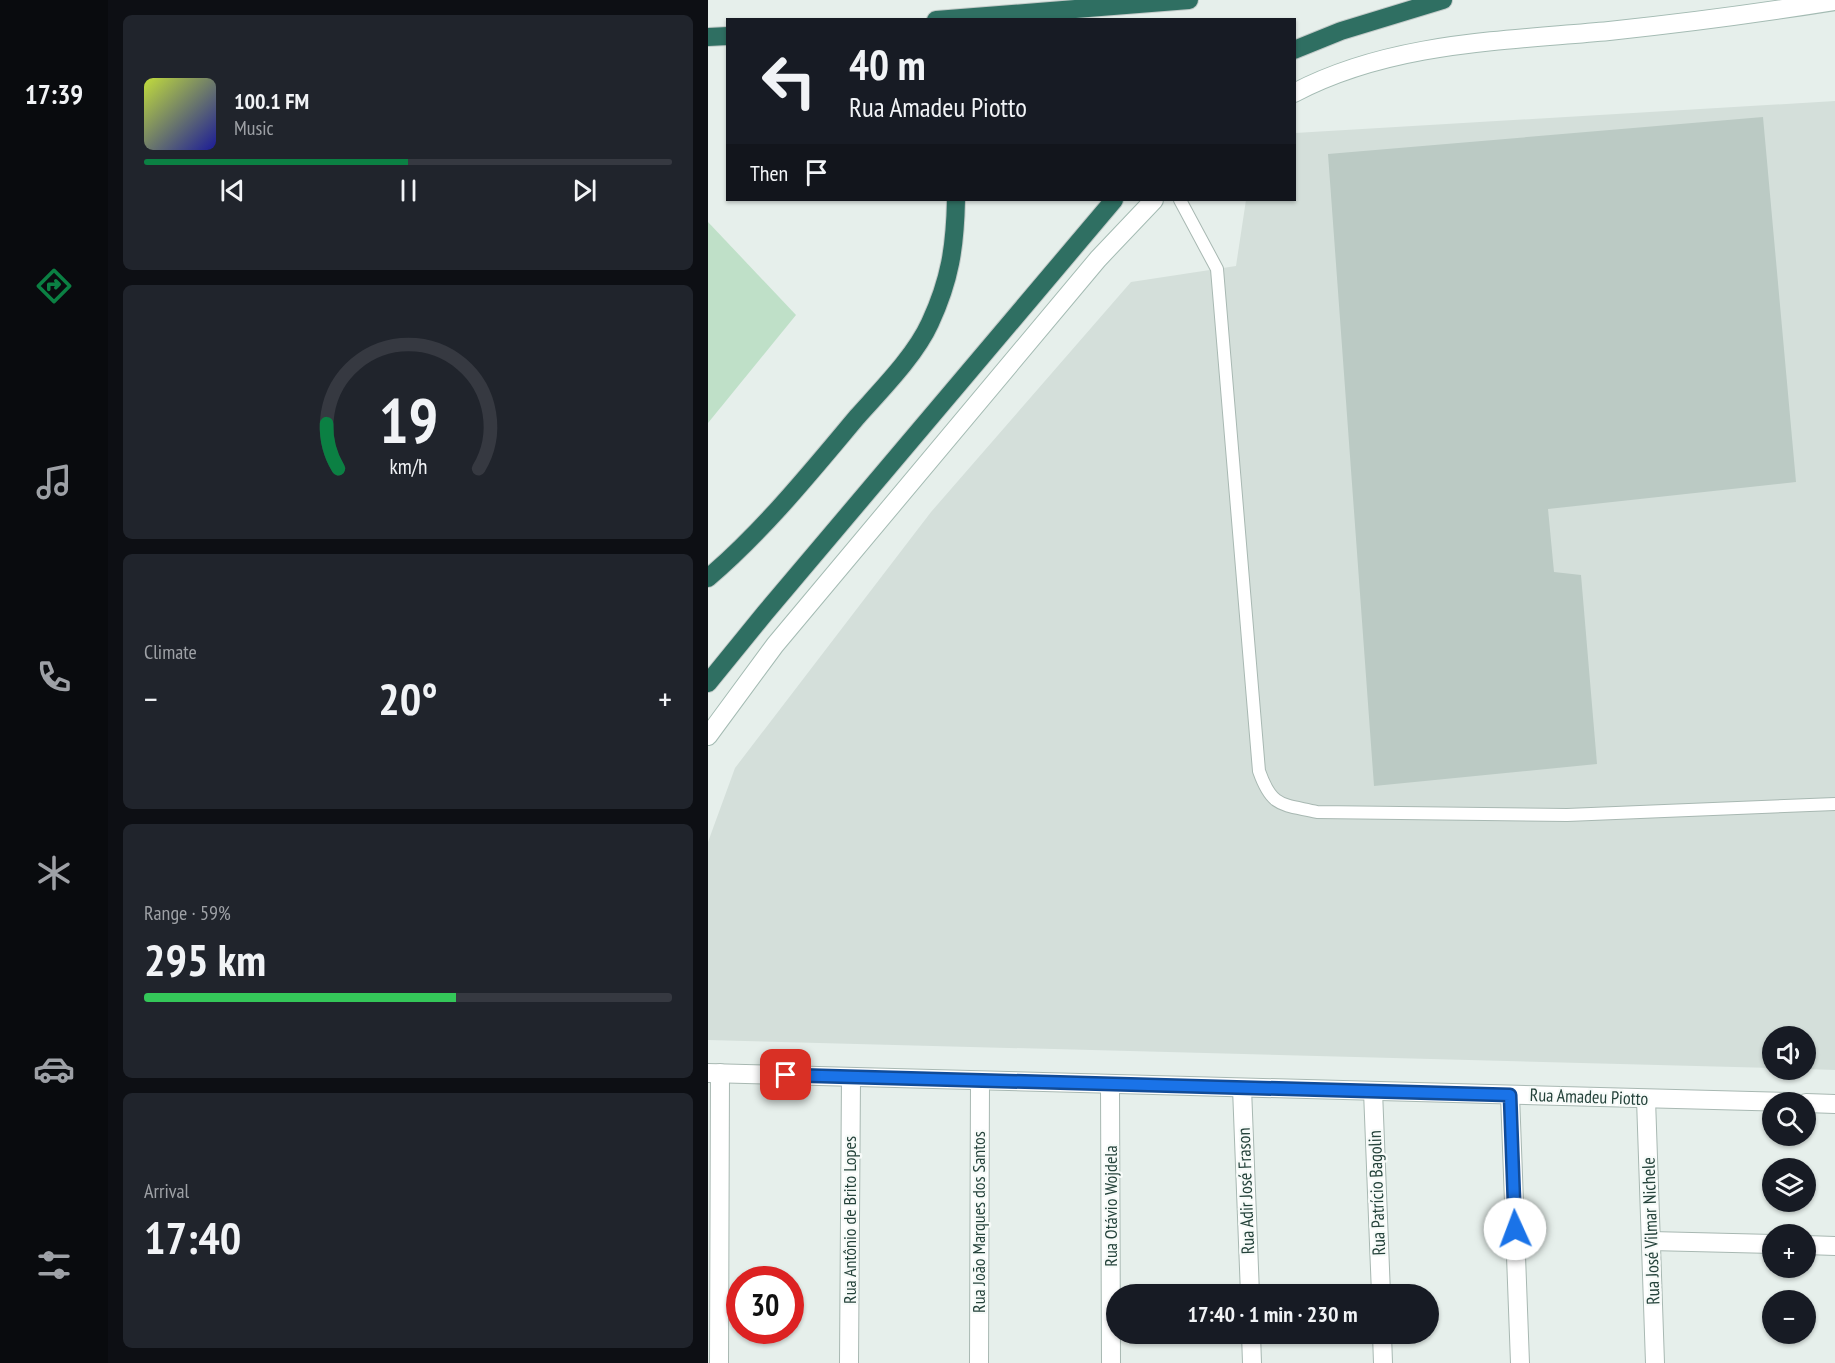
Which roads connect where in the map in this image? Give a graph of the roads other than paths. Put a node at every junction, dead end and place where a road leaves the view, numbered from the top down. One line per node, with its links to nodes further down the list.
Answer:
1 (1189, 0): 4 (highway)
2 (1443, 0): 7 (highway)
3 (1835, 1): 8 (street)
4 (961, 18)
5 (726, 36): 6 (highway)
6 (708, 37)
7 (1296, 49)
8 (1296, 92)
9 (956, 201): 13 (highway)
10 (1112, 201): 14 (highway)
11 (1153, 201): 15 (street)
12 (1181, 201): 16 (lane)
13 (708, 578)
14 (708, 683)
15 (708, 736)
16 (1835, 804)
17 (714, 1073): 18 (street, Rua Amadeu Piotto); 36 (street)
18 (850, 1077): 19 (street, Rua Amadeu Piotto); 37 (street, Rua Antônio de Brito Lopes)
19 (980, 1081): 20 (street, Rua Amadeu Piotto); 38 (street, Rua João Marques dos Santos)
20 (1110, 1084): 21 (street, Rua Amadeu Piotto); 39 (street, Rua Otávio Wojdela)
21 (1242, 1088): 22 (street, Rua Amadeu Piotto); 32 (street, Rua Adir José Frason)
22 (1373, 1091): 23 (street, Rua Amadeu Piotto); 33 (street, Rua Patrício Bagolin)
23 (1510, 1095): 24 (street, Rua Amadeu Piotto); 42 (street)
24 (1646, 1099): 25 (street, Rua Amadeu Piotto); 28 (street, Rua José Vilmar Nichele)
25 (1762, 1101)
26 (1816, 1103): 27 (street)
27 (1835, 1104)
28 (1651, 1241): 29 (street); 43 (street, Rua José Vilmar Nichele)
29 (1762, 1244)
30 (1816, 1245): 31 (street)
31 (1835, 1246)
32 (1250, 1284)
33 (1381, 1284)
34 (1251, 1344): 40 (street)
35 (1382, 1344): 41 (street)
36 (719, 1363)
37 (849, 1363)
38 (979, 1363)
39 (1111, 1363)
40 (1252, 1363)
41 (1383, 1363)
42 (1520, 1363)
43 (1655, 1363)

